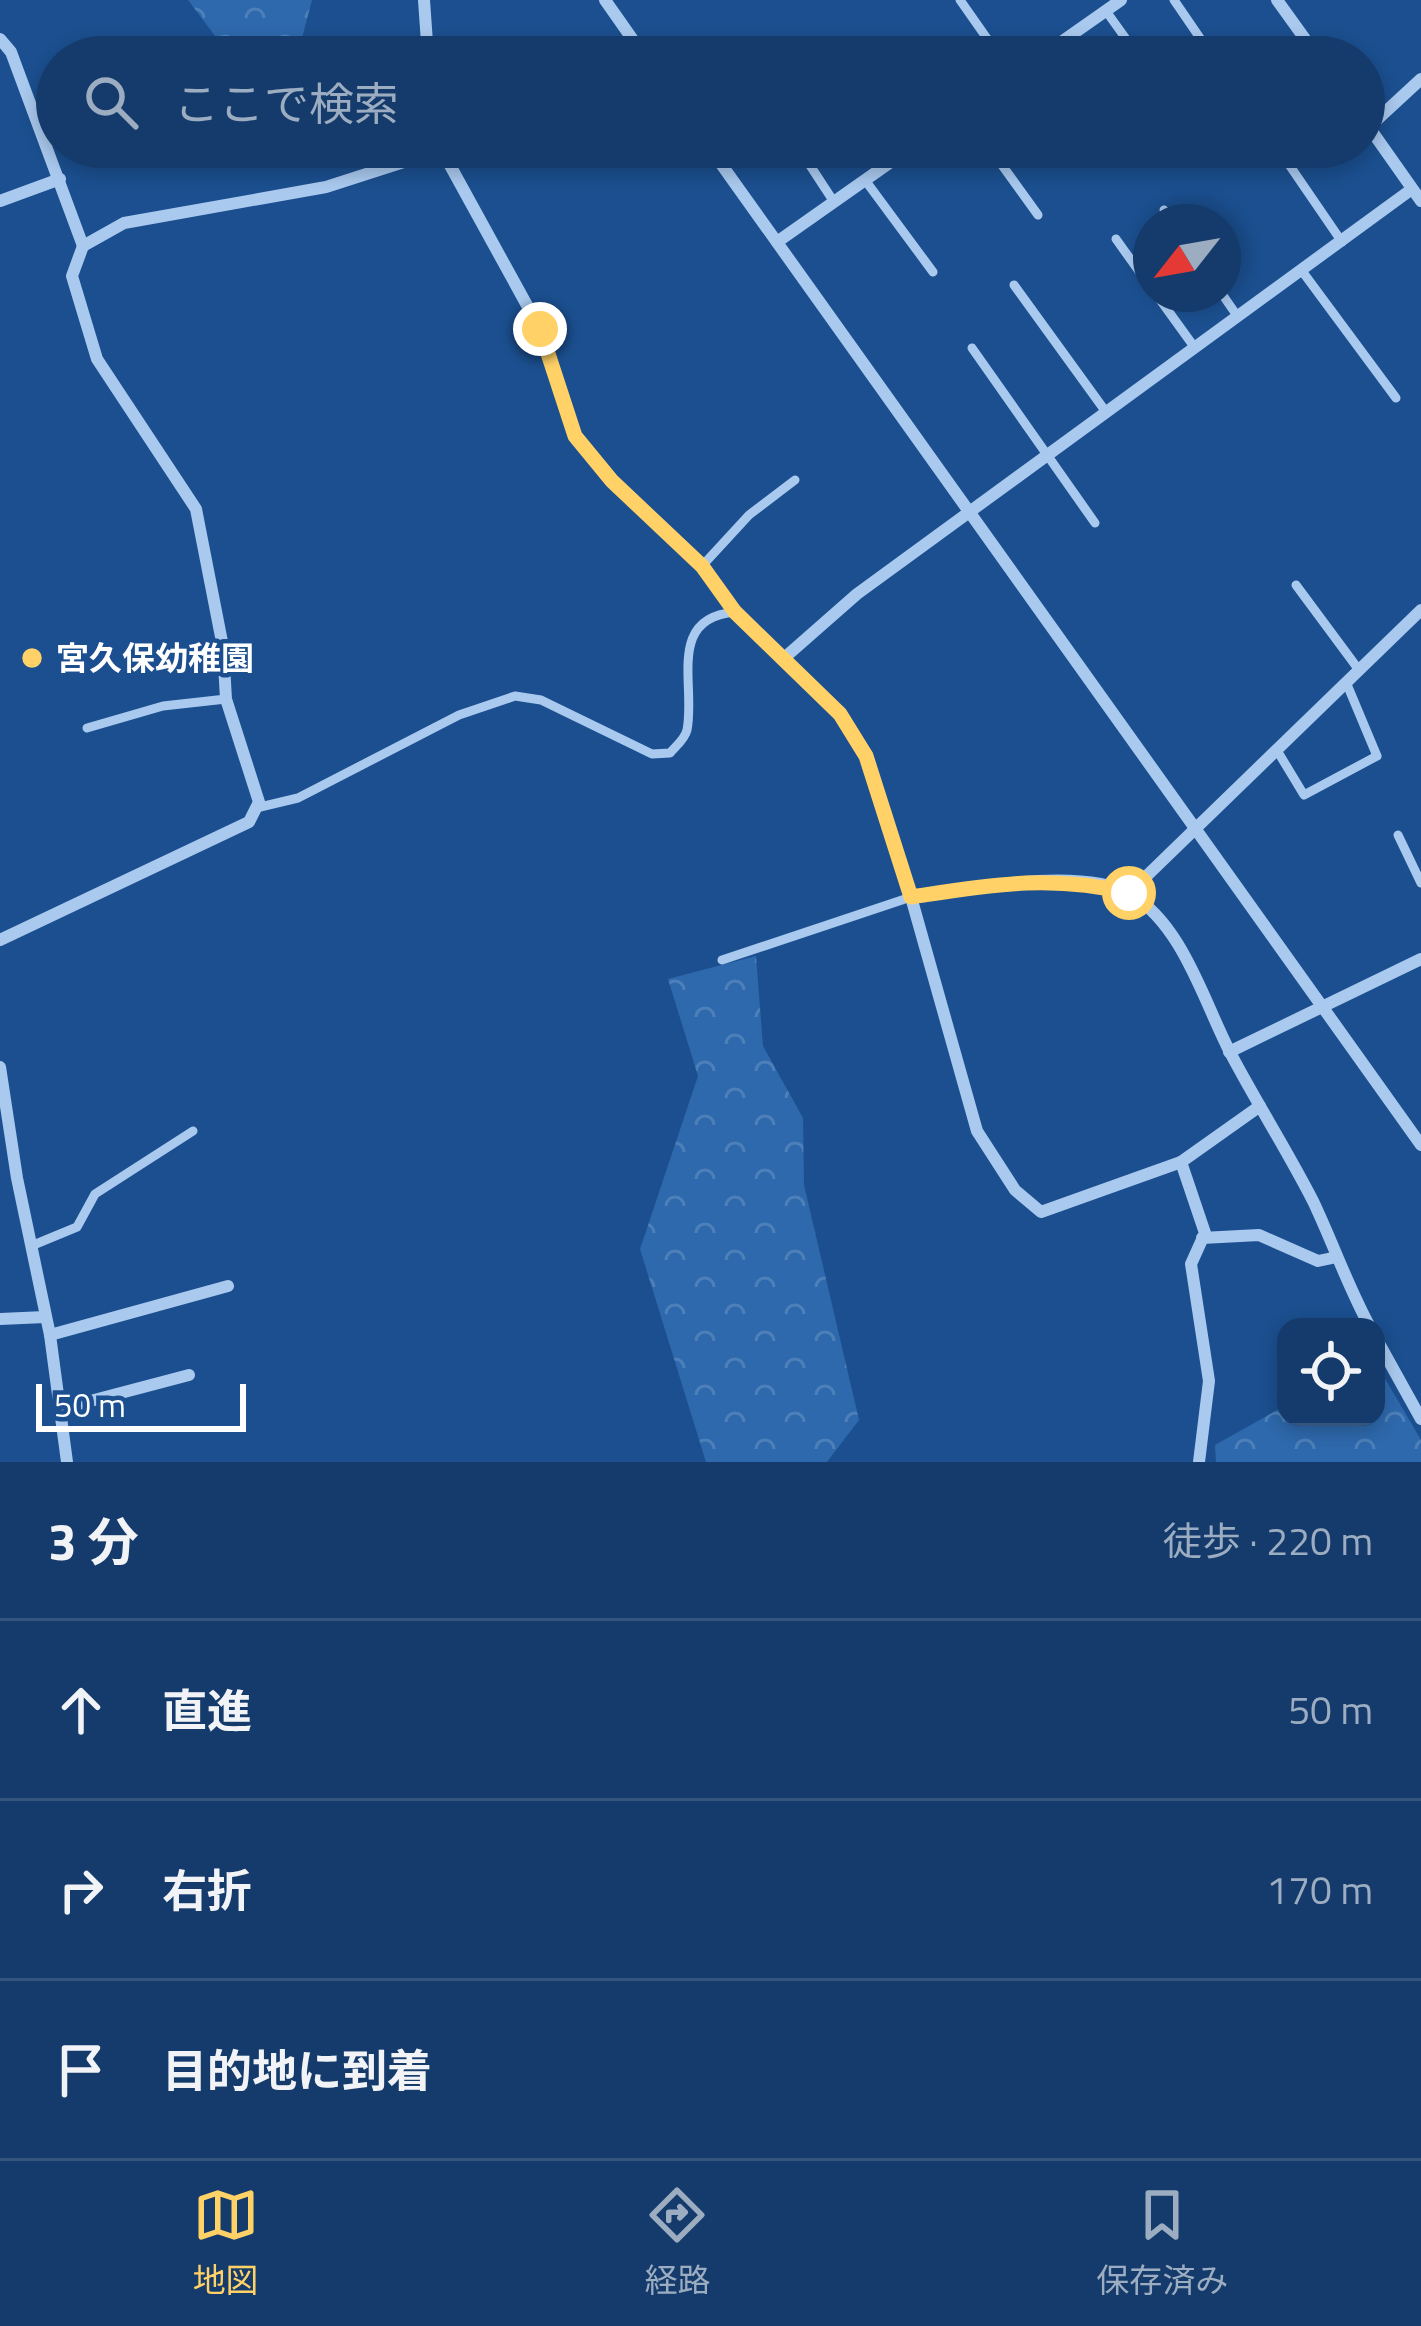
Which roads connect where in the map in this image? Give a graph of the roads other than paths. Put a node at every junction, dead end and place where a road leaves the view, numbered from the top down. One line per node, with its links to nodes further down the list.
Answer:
1 (424, 0): 8 (street)
2 (605, 0): 9 (street)
3 (960, 0): 10 (lane)
4 (1121, 0): 7 (street)
5 (1174, 0): 13 (lane)
6 (1277, 0): 14 (street)
7 (1106, 11): 11 (street); 12 (lane)
8 (427, 36)
9 (630, 36)
10 (985, 36)
11 (1070, 36)
12 (1124, 36)
13 (1199, 36)
14 (1303, 36)
15 (0, 39): 18 (street)
16 (1421, 79): 17 (street)
17 (1385, 108)
18 (36, 116)
19 (1385, 150): 30 (street)
20 (56, 168): 28 (street)
21 (382, 168): 37 (street)
22 (451, 168): 53 (street)
23 (724, 168): 35 (street)
24 (812, 168): 32 (lane)
25 (883, 168): 29 (street)
26 (1004, 168): 33 (lane)
27 (1291, 168): 36 (lane)
28 (60, 178): 31 (street); 37 (street)
29 (866, 180): 32 (street); 40 (lane)
30 (1417, 195): 36 (street)
31 (0, 201)
32 (834, 202): 35 (street)
33 (1038, 215)
34 (1116, 239): 38 (lane)
35 (777, 242): 51 (street)
36 (1342, 242): 39 (street)
37 (83, 246): 60 (street)
38 (1133, 263)
39 (1302, 271): 44 (street); 47 (lane)
40 (933, 272)
41 (1013, 285): 48 (lane)
42 (1168, 312): 46 (lane)
43 (1235, 312): 44 (lane)
44 (1238, 317): 46 (street)
45 (972, 347): 49 (lane)
46 (1195, 348): 48 (street)
47 (1396, 398)
48 (1106, 412): 49 (street)
49 (1049, 453): 51 (street); 52 (lane)
50 (795, 480): 53 (lane)
51 (968, 511): 57 (street); 64 (street)
52 (1095, 523)
53 (702, 566): 56 (street)
54 (1297, 585): 58 (lane)
55 (1421, 610): 58 (street)
56 (735, 612): 57 (street); 63 (lane)
57 (783, 658): 68 (street)
58 (1360, 670): 59 (street)
59 (1346, 682): 62 (street); 62 (lane)
60 (226, 699): 61 (lane); 63 (street)
61 (87, 728)
62 (1278, 752): 64 (street)
63 (256, 808): 70 (street)
64 (1196, 830): 67 (street); 73 (street)
65 (1398, 835): 66 (lane)
66 (1421, 883)
67 (1129, 893): 68 (street); 74 (street)
68 (911, 897): 72 (lane); 79 (street)
69 (0, 923): 70 (street)
70 (3, 939)
71 (1421, 959): 73 (street)
72 (722, 960)
73 (1321, 1007): 74 (street); 78 (street)
74 (1229, 1052): 76 (street)
75 (0, 1067): 81 (street)
76 (1260, 1106): 79 (street); 82 (street)
77 (193, 1131): 81 (lane)
78 (1421, 1145)
79 (1181, 1162): 80 (street)
80 (1202, 1238): 82 (street); 93 (street)
81 (31, 1246): 84 (street)
82 (1337, 1257): 85 (street)
83 (228, 1286): 87 (street)
84 (46, 1317): 86 (street); 87 (street)
85 (1366, 1318)
86 (0, 1319)
87 (50, 1335): 90 (street)
88 (1385, 1354): 91 (street)
89 (189, 1376): 90 (street)
90 (60, 1409): 92 (street)
91 (1421, 1419)
92 (67, 1462)
93 (1199, 1462)

